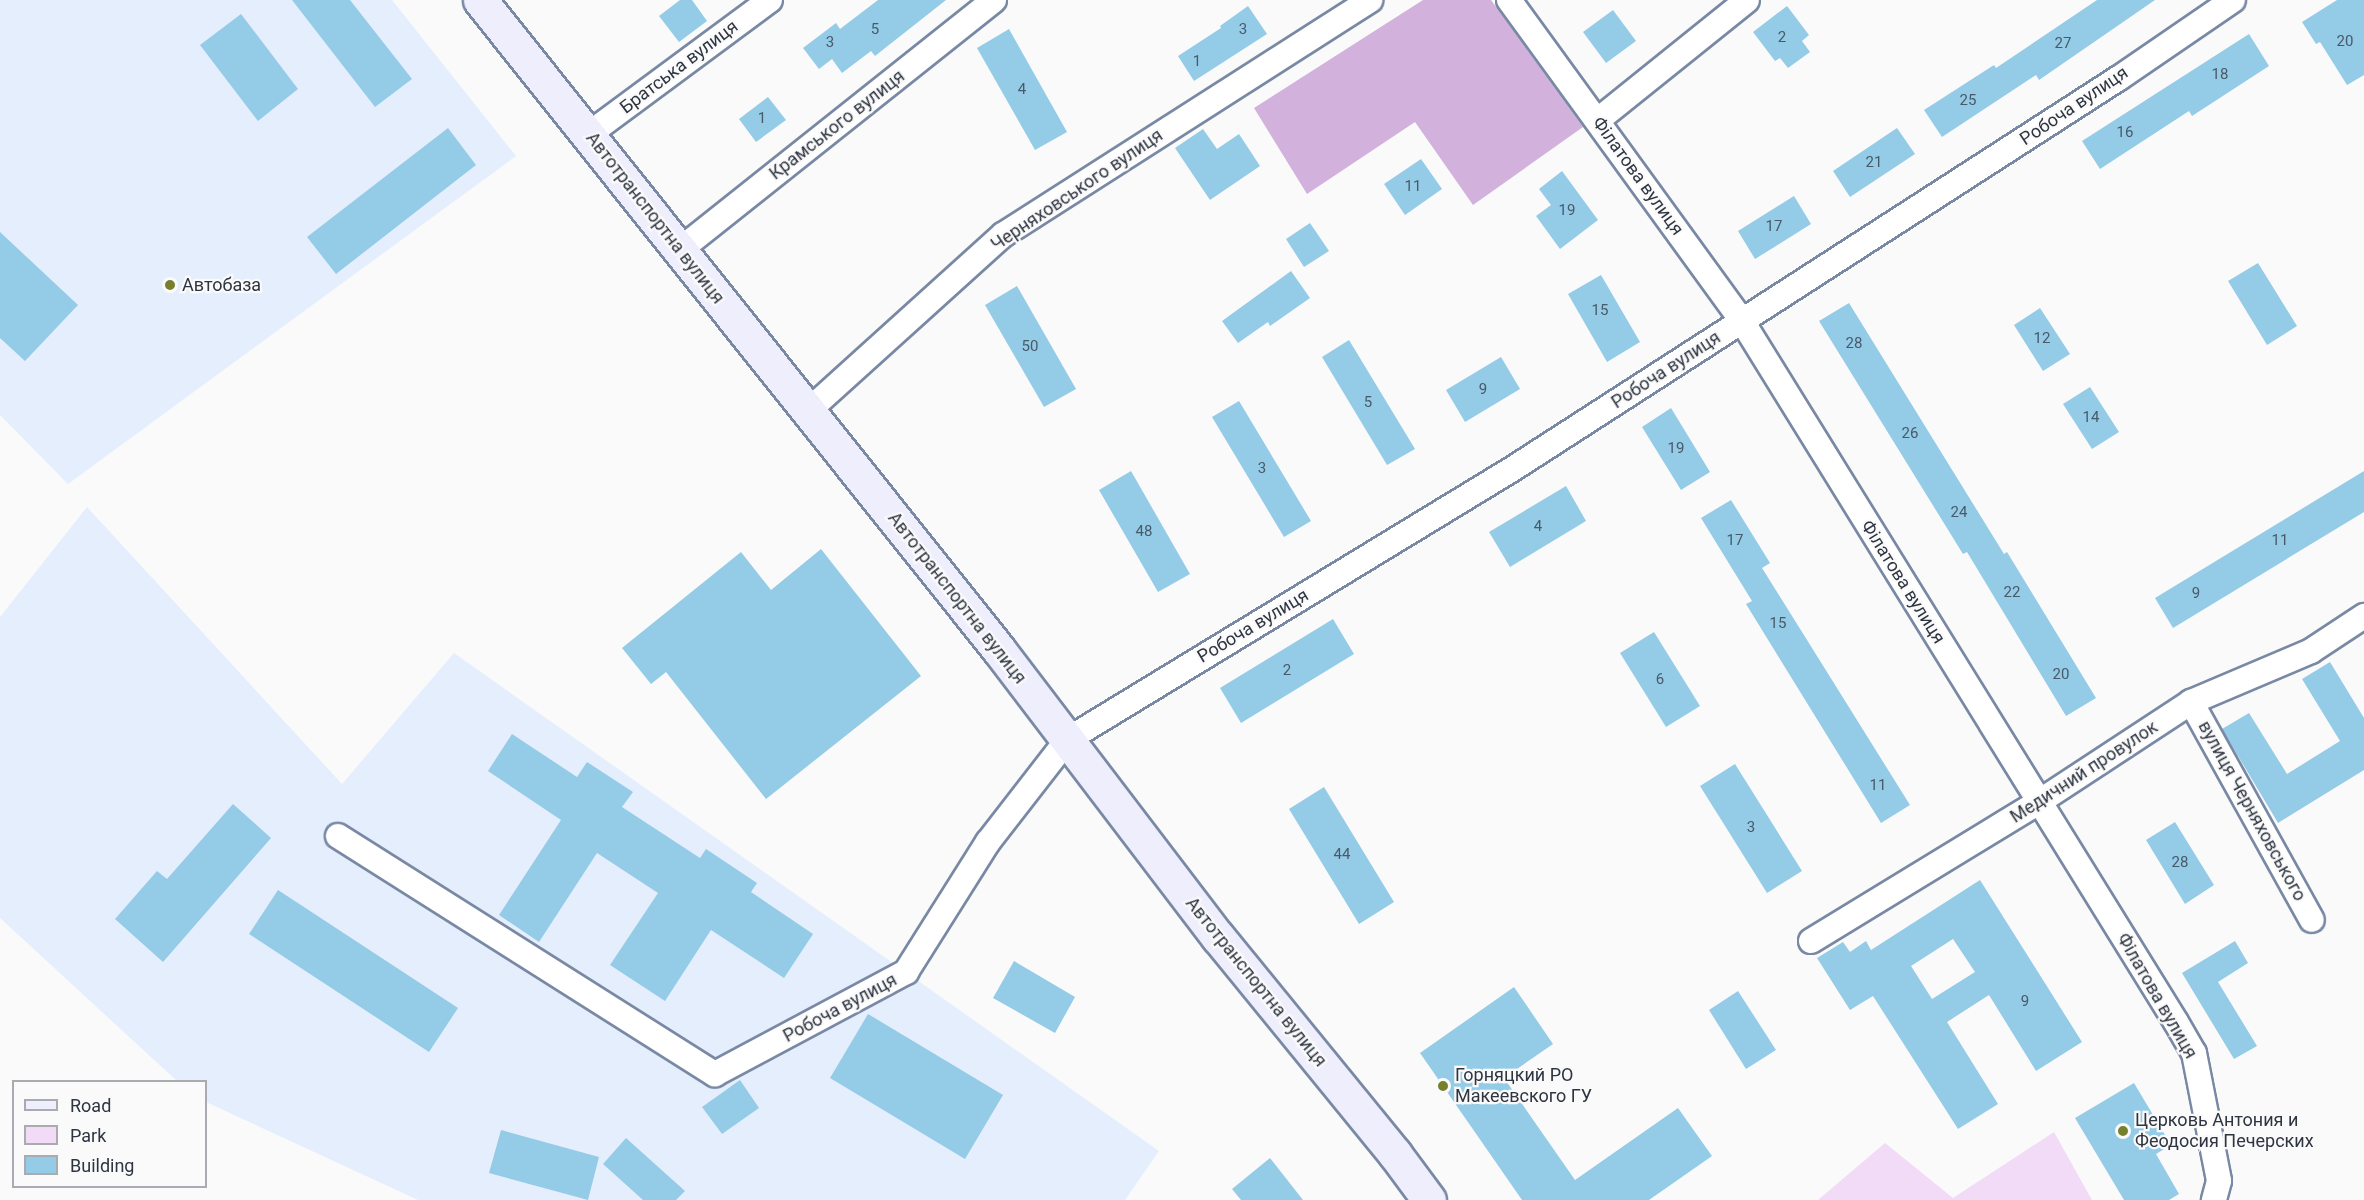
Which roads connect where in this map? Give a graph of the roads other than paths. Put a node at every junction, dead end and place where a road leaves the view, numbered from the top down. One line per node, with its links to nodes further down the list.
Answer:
1 (480, 0): 9 (main road, Автотранспортна вулиця)
2 (770, 0): 9 (street, Братська вулиця)
3 (994, 0): 10 (street, Крамського вулиця)
4 (1370, 0): 12 (street, Черняховського вулиця)
5 (1509, 0): 8 (street, Філатова вулиця)
6 (1747, 0): 8 (street)
7 (2233, 0): 11 (street, Робоча вулиця)
8 (1599, 120): 11 (street, Філатова вулиця)
9 (589, 134): 10 (main road, Автотранспортна вулиця)
10 (681, 249): 12 (main road, Автотранспортна вулиця)
11 (1742, 321): 15 (street, Робоча вулиця); 16 (street, Філатова вулиця)
12 (808, 411): 15 (main road, Автотранспортна вулиця)
13 (2364, 616): 14 (street, Медичний провулок)
14 (2191, 702): 16 (street, Медичний провулок); 18 (street, вулиця Черняховського)
15 (1067, 740): 17 (street, Робоча вулиця); 20 (main road, Автотранспортна вулиця)
16 (2039, 802): 19 (street, Медичний провулок); 21 (street, Філатова вулиця)
17 (338, 836)
18 (2312, 920)
19 (1811, 941)
20 (1429, 1200)
21 (2214, 1200)

